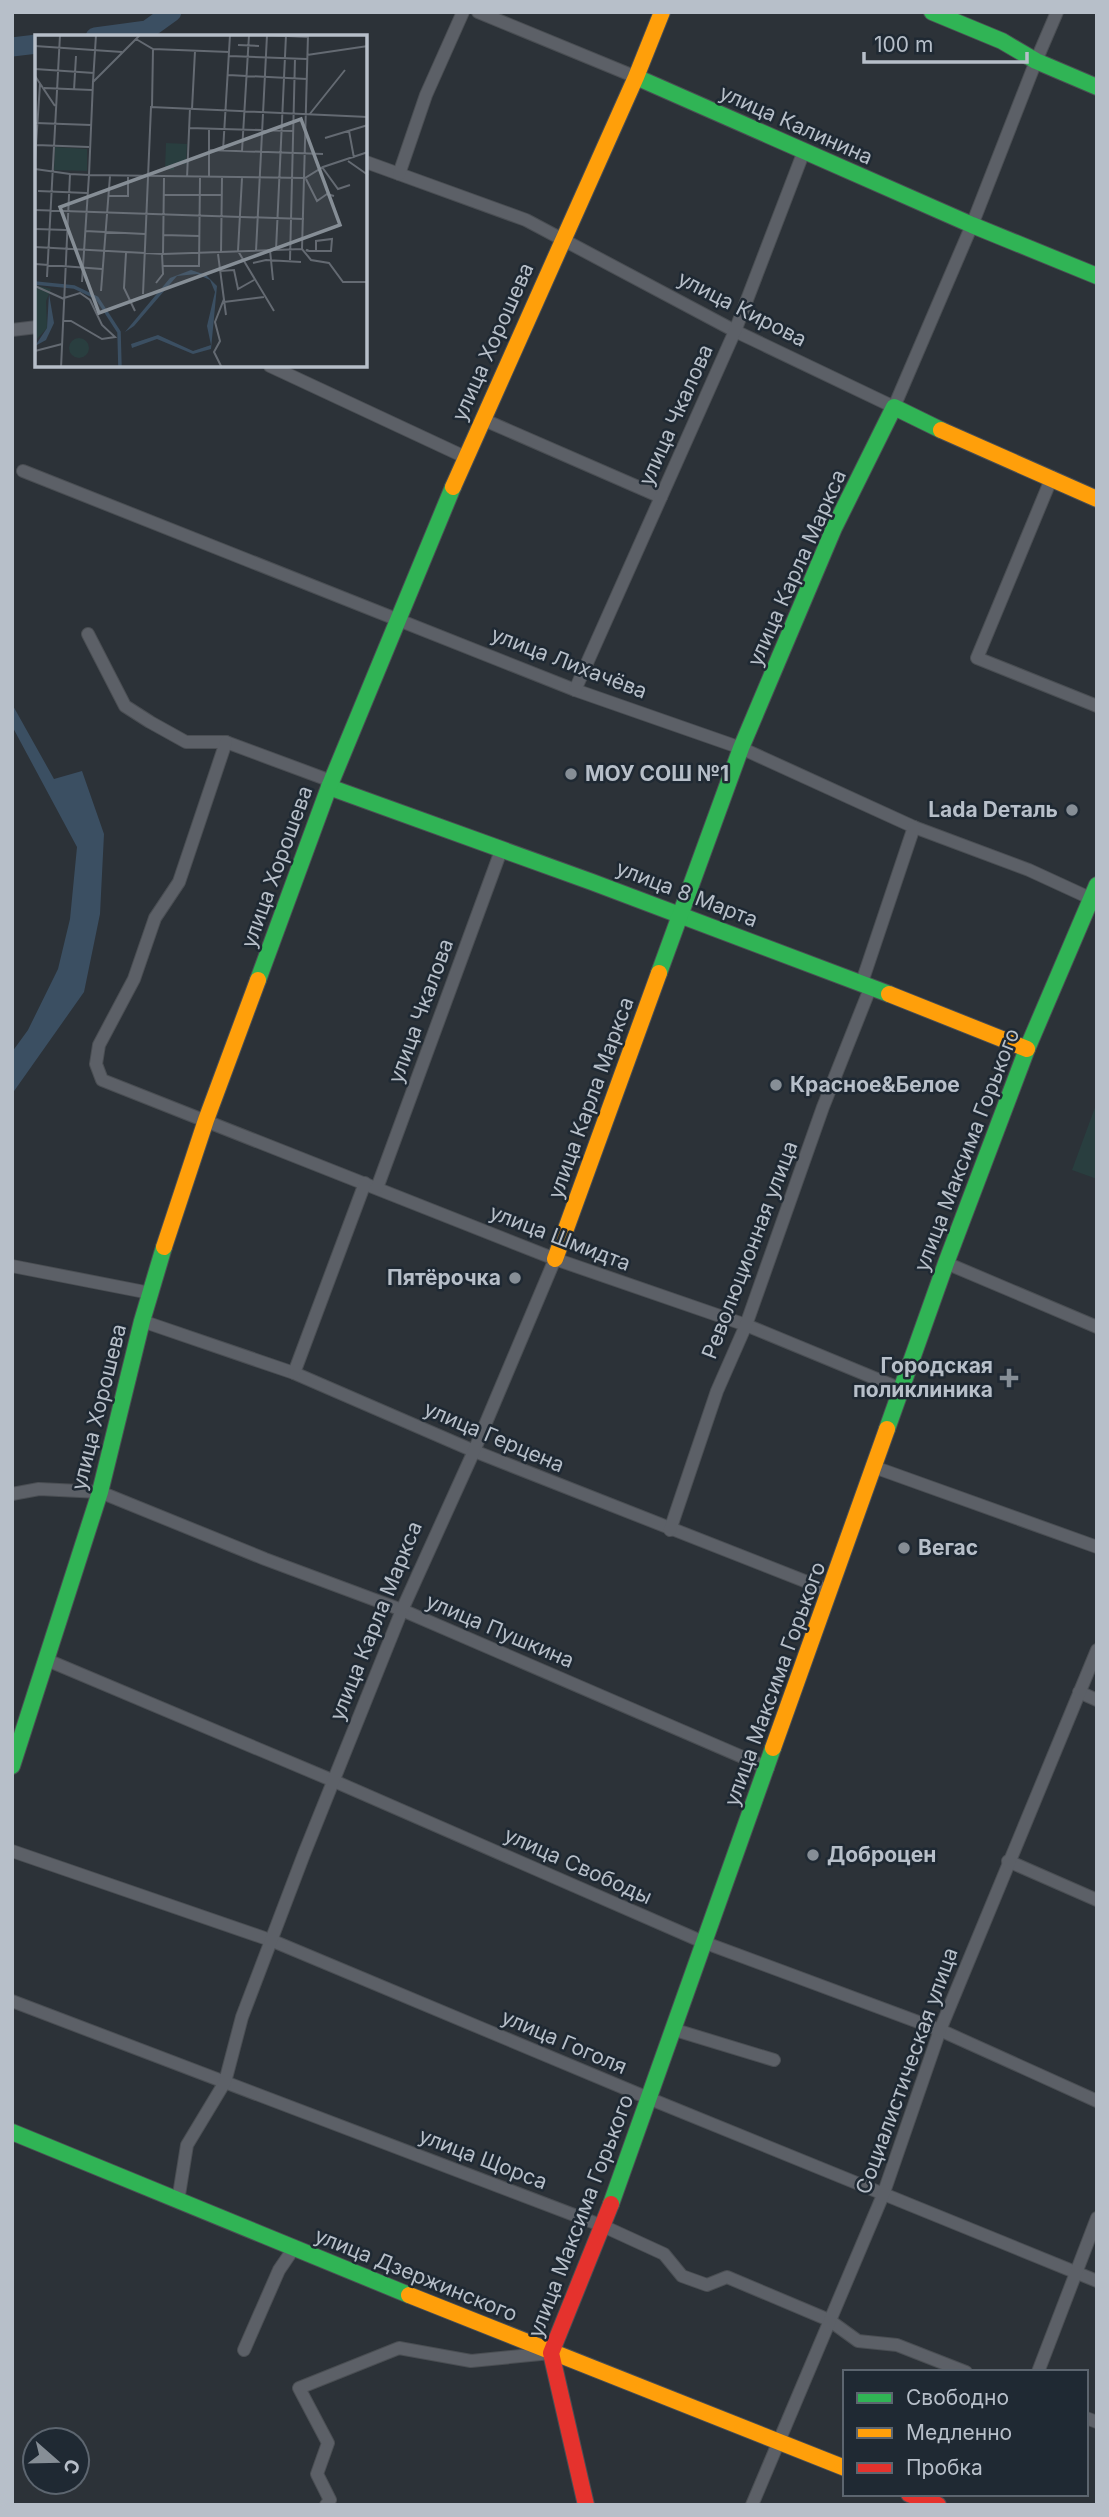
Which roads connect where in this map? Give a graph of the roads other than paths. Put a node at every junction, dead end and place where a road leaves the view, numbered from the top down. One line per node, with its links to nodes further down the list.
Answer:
1 (463, 12): 11 (street)
2 (478, 12): 7 (street, улица Калинина)
3 (662, 12): 7 (street, улица Хорошева)
4 (932, 12): 6 (street)
5 (1057, 12): 6 (street, улица Карла Маркса)
6 (1036, 61): 8 (street); 12 (street, улица Карла Маркса)
7 (636, 77): 9 (street, улица Калинина); 13 (street, улица Хорошева)
8 (1097, 87)
9 (804, 151): 12 (street, улица Калинина); 17 (street, улица Чкалова)
10 (368, 163): 11 (street, улица Кирова)
11 (399, 174): 13 (street, улица Кирова)
12 (972, 225): 14 (street, улица Калинина); 19 (street, улица Карла Маркса)
13 (561, 240): 17 (street, улица Кирова); 20 (street, улица Хорошева)
14 (1097, 276)
15 (35, 327): 16 (street)
16 (12, 330)
17 (735, 331): 19 (street, улица Кирова); 24 (street, улица Чкалова)
18 (274, 368): 21 (street)
19 (894, 407): 23 (street, улица Кирова); 31 (street, улица Карла Маркса)
20 (482, 419): 21 (street, улица Хорошева); 24 (street)
21 (465, 457): 26 (street, улица Хорошева)
22 (23, 471): 26 (street, улица Лихачёва)
23 (1052, 477): 25 (street, улица Кирова); 29 (street)
24 (661, 497): 28 (street, улица Чкалова)
25 (1097, 499)
26 (398, 620): 28 (street, улица Лихачёва); 32 (street, улица Хорошева)
27 (88, 634): 30 (street)
28 (575, 690): 31 (street, улица Лихачёва)
29 (1097, 706)
30 (226, 742): 32 (street); 39 (street, улица Шмидта)
31 (741, 748): 33 (street, улица Лихачёва); 36 (street, улица Карла Маркса)
32 (330, 784): 34 (street, улица 8 Марта); 39 (street, улица Хорошева)
33 (914, 827): 35 (street, улица Лихачёва); 37 (street, Революционная улица)
34 (502, 848): 36 (street, улица 8 Марта); 40 (street, улица Чкалова)
35 (1095, 896): 38 (street, улица Максима Горького)
36 (682, 915): 37 (street, улица 8 Марта); 41 (street, улица Карла Маркса)
37 (866, 984): 38 (street, улица 8 Марта); 46 (street, Революционная улица)
38 (1027, 1049): 42 (street, улица Максима Горького)
39 (206, 1120): 40 (street, улица Шмидта); 44 (street, улица Хорошева)
40 (371, 1185): 41 (street, улица Шмидта); 48 (street, улица Чкалова)
41 (555, 1259): 46 (street, улица Шмидта); 50 (street, улица Карла Маркса)
42 (946, 1263): 47 (street); 49 (street, улица Максима Горького)
43 (12, 1266): 44 (street)
44 (150, 1293): 45 (street, улица Хорошева)
45 (142, 1321): 48 (street, улица Герцена); 52 (street, улица Хорошева)
46 (746, 1325): 49 (street, улица Шмидта); 54 (street, Революционная улица)
47 (1097, 1327)
48 (294, 1373): 50 (street, улица Герцена)
49 (901, 1389): 51 (street, улица Максима Горького)
50 (474, 1451): 54 (street, улица Герцена); 57 (street, улица Карла Маркса)
51 (874, 1467): 55 (street); 56 (street, улица Максима Горького)
52 (100, 1492): 53 (street, улица Пушкина); 57 (street, улица Пушкина); 59 (street, улица Хорошева)
53 (12, 1494)
54 (670, 1530): 56 (street, улица Герцена)
55 (1097, 1547)
56 (830, 1591): 63 (street, улица Максима Горького)
57 (402, 1610): 63 (street, улица Пушкина); 64 (street, улица Карла Маркса)
58 (1097, 1650): 60 (street, Социалистическая улица)
59 (47, 1660): 62 (street, улица Хорошева); 64 (street, улица Свободы)
60 (1079, 1692): 61 (street); 66 (street, Социалистическая улица)
61 (1097, 1700)
62 (12, 1766)
63 (768, 1769): 69 (street, улица Максима Горького)
64 (334, 1781): 68 (street, улица Карла Маркса); 69 (street, улица Свободы)
65 (12, 1851): 68 (street, улица Гоголя)
66 (1008, 1861): 67 (street); 72 (street, Социалистическая улица)
67 (1097, 1900)
68 (272, 1941): 74 (street, улица Карла Маркса); 75 (street, улица Гоголя)
69 (703, 1942): 71 (street, улица Максима Горького); 72 (street, улица Свободы)
70 (12, 2001): 74 (street, улица Щорса)
71 (672, 2029): 73 (street); 75 (street, улица Максима Горького)
72 (940, 2030): 76 (street, улица Свободы); 78 (street, Социалистическая улица)
73 (774, 2060)
74 (225, 2082): 79 (street, улица Карла Маркса); 81 (street, улица Щорса)
75 (648, 2098): 78 (street, улица Гоголя); 81 (street, улица Максима Горького)
76 (1097, 2101)
77 (12, 2132): 79 (street, улица Дзержинского)
78 (883, 2195): 83 (street, улица Гоголя); 85 (street, Социалистическая улица)
79 (178, 2201): 82 (street, улица Дзержинского)
80 (1097, 2218): 83 (street)
81 (603, 2226): 85 (street, улица Щорса); 87 (street, улица Максима Горького)
82 (294, 2248): 86 (street); 87 (street, улица Дзержинского)
83 (1077, 2273): 84 (street, улица Гоголя); 89 (street)
84 (1097, 2281)
85 (829, 2320): 88 (street, улица Щорса); 90 (street, Социалистическая улица)
86 (243, 2350)
87 (551, 2353): 90 (street, улица Дзержинского); 93 (street); 94 (street, улица Максима Горького)
88 (961, 2370)
89 (1039, 2370)
90 (779, 2440): 91 (street, улица Дзержинского); 95 (street, Социалистическая улица)
91 (843, 2467)
92 (914, 2496): 96 (street)
93 (326, 2505)
94 (586, 2505)
95 (752, 2505)
96 (938, 2505)

